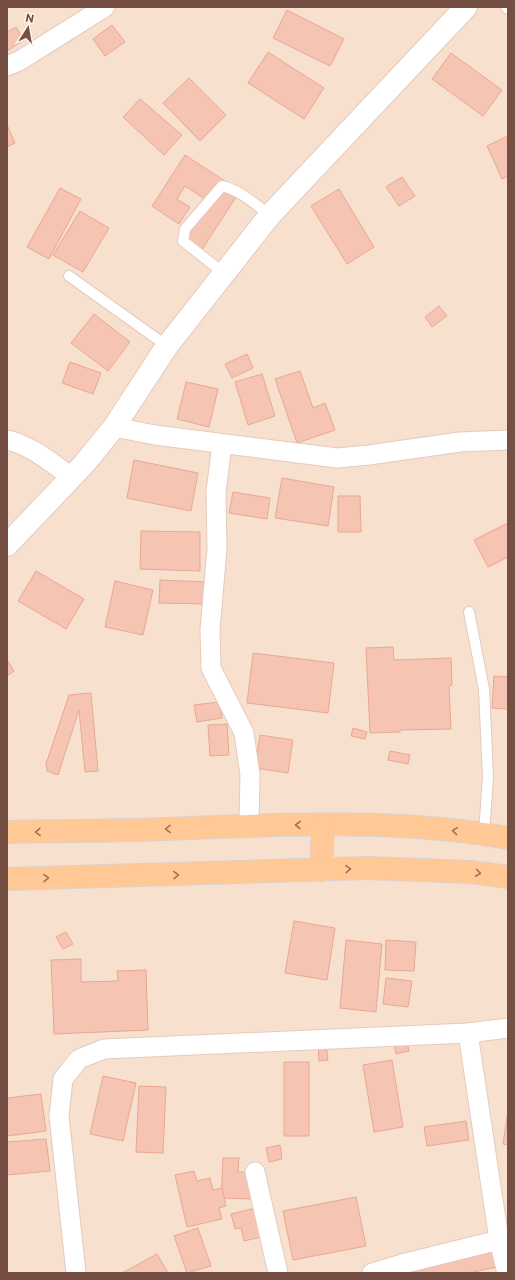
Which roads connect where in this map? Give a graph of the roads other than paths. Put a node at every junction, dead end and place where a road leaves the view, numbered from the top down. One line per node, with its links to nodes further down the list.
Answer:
1 (105, 7): 3 (street)
2 (466, 7): 5 (street)
3 (81, 15): 4 (street)
4 (7, 66)
5 (270, 215): 6 (street); 6 (lane)
6 (225, 274): 8 (street)
7 (69, 276): 8 (lane)
8 (167, 346): 9 (street)
9 (114, 426): 12 (street); 13 (street)
10 (7, 440): 13 (street)
11 (508, 440): 12 (street)
12 (222, 444): 16 (street)
13 (72, 477): 14 (street)
14 (7, 545)
15 (469, 612): 19 (lane)
16 (249, 825): 17 (main road, one-way to 16); 18 (main road, one-way to 18)
17 (323, 825): 19 (main road, one-way to 17); 21 (main road)
18 (7, 832)
19 (484, 834): 20 (main road)
20 (508, 838)
21 (321, 870): 22 (main road, one-way to 22); 23 (main road, one-way to 21)
22 (508, 877)
23 (7, 879)
24 (508, 1028): 25 (street)
25 (468, 1033): 27 (street); 28 (street)
26 (254, 1172): 29 (street)
27 (499, 1240): 30 (street); 31 (street)
28 (76, 1273)
29 (278, 1273)
30 (372, 1273)
31 (507, 1273)

